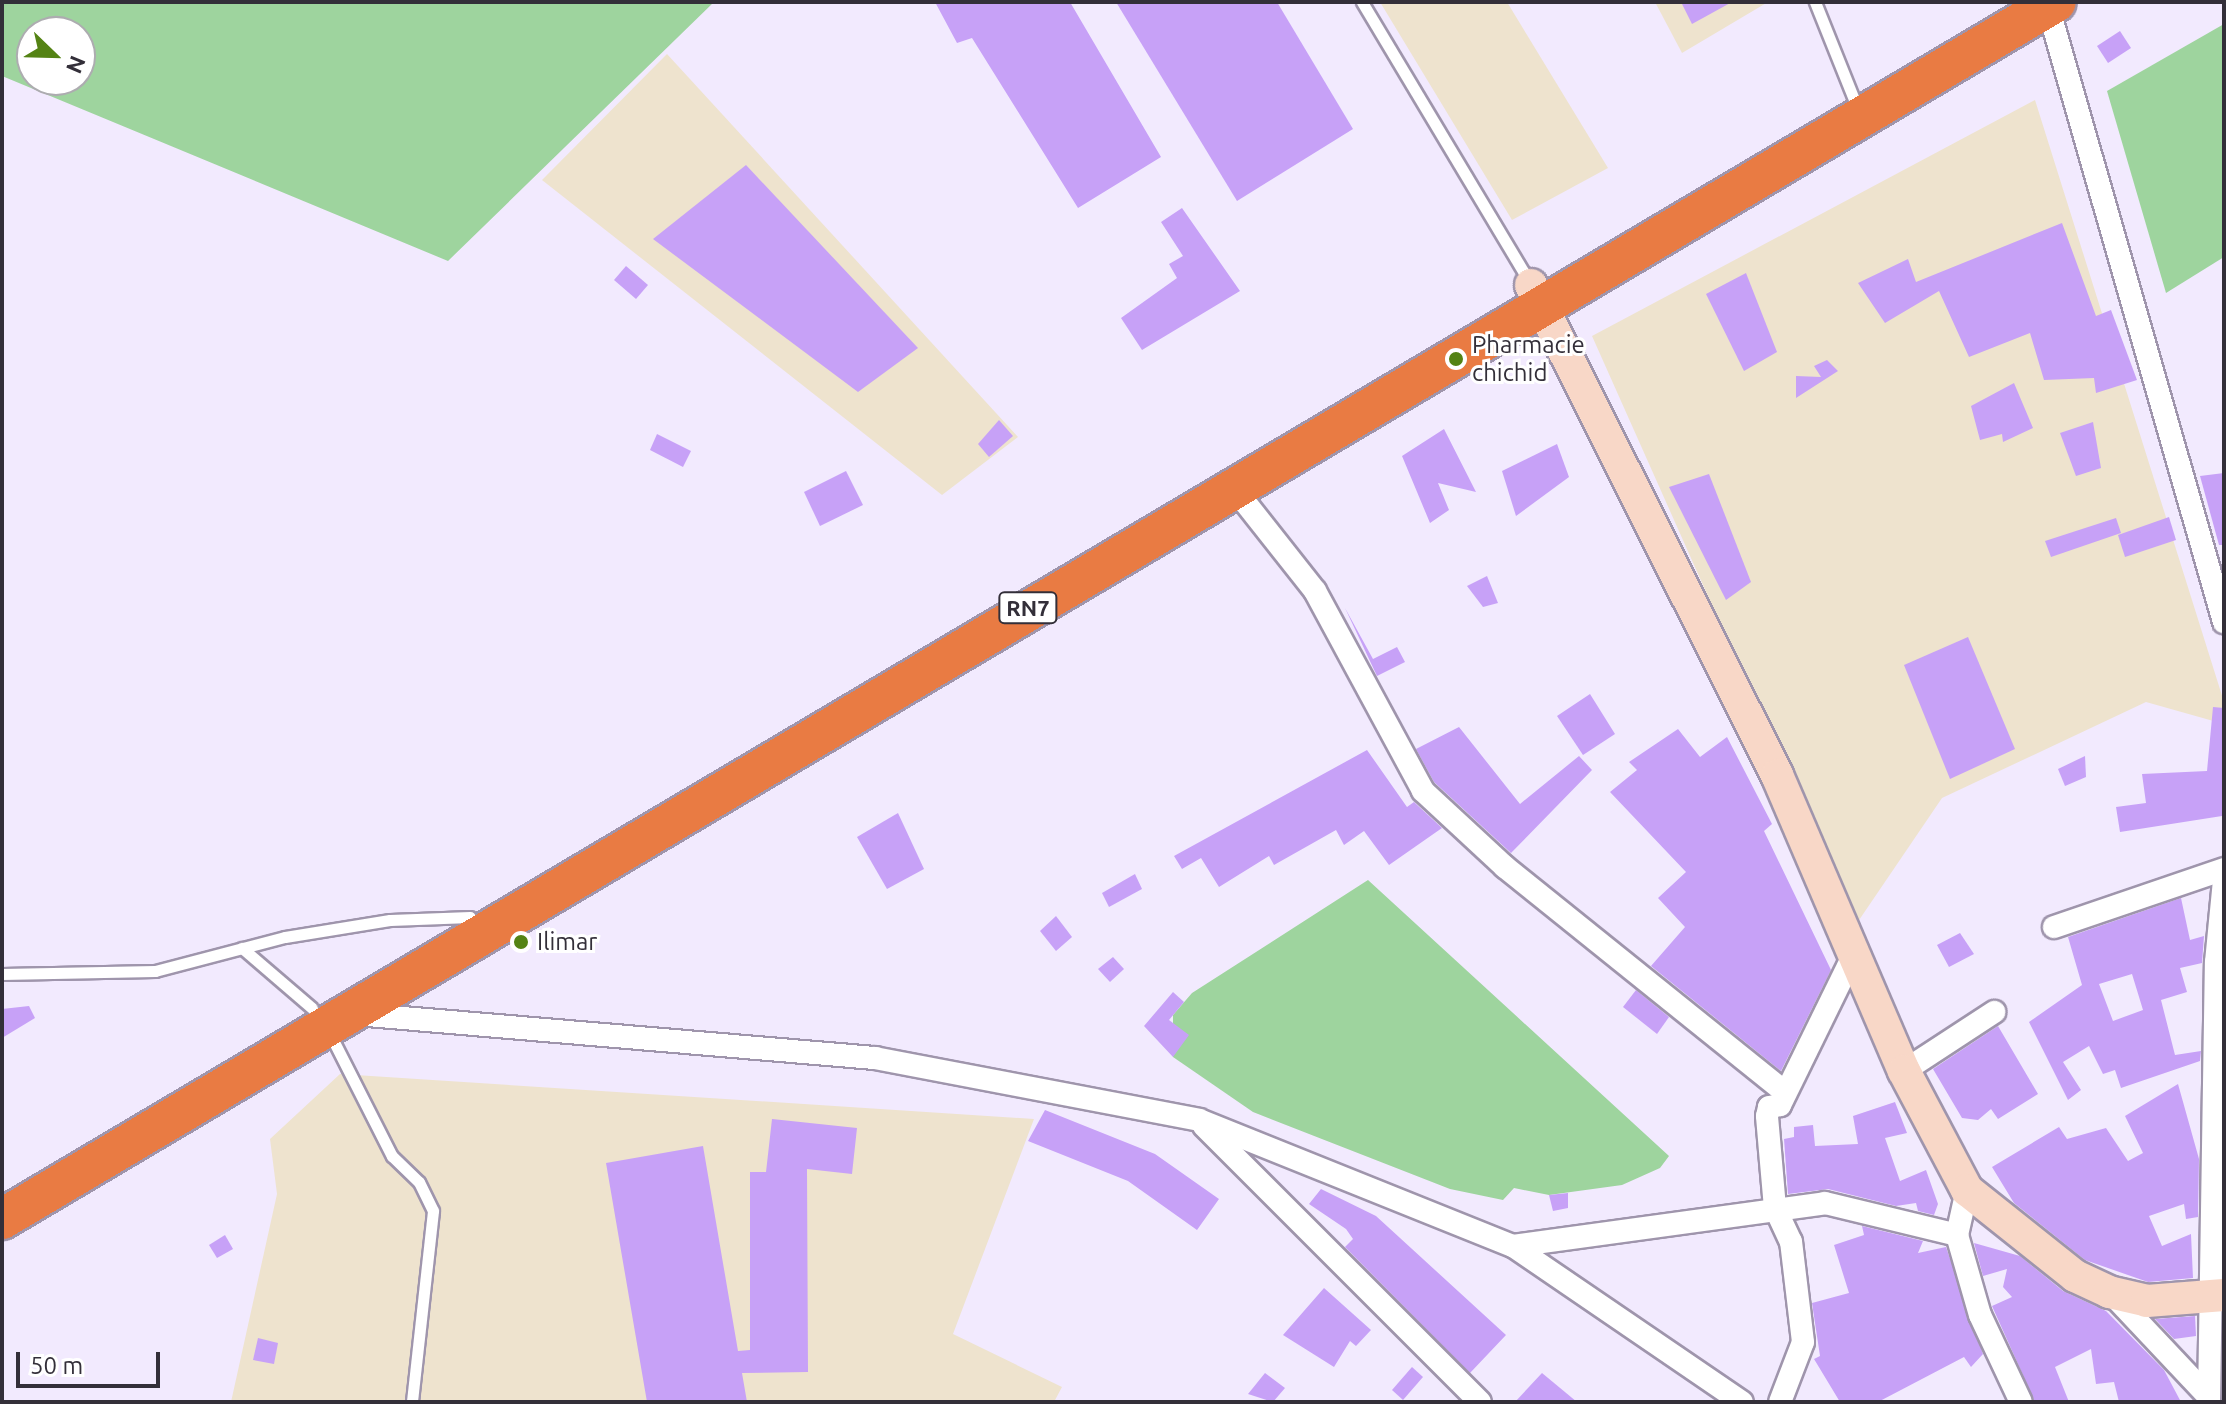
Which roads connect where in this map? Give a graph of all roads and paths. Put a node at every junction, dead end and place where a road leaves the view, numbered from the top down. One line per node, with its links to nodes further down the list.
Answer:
1 (1362, 2): 5 (lane)
2 (1815, 2): 4 (lane)
3 (2038, 4): 4 (highway, RN7); 5 (highway, RN7); 7 (street)
4 (1853, 97): 5 (highway, RN7)
5 (1537, 296): 6 (highway, RN7); 10 (highway, RN7); 13 (street)
6 (1233, 487): 16 (highway, RN7); 18 (street)
7 (2224, 622)
8 (2224, 869): 11 (street)
9 (2224, 881): 27 (street)
10 (470, 917): 12 (lane); 16 (highway, RN7)
11 (2054, 927)
12 (242, 948): 14 (lane); 16 (lane)
13 (1856, 950): 17 (street); 18 (street)
14 (2, 974)
15 (1994, 1012): 17 (street)
16 (327, 1015): 19 (street); 20 (highway, RN7); 23 (highway, RN7); 29 (lane)
17 (1904, 1071): 21 (street)
18 (1785, 1092): 22 (street)
19 (1199, 1120): 25 (street); 30 (street)
20 (2, 1189)
21 (1967, 1190): 24 (street); 26 (street)
22 (1775, 1208): 24 (street); 25 (street); 32 (street)
23 (2, 1219)
24 (1957, 1235): 33 (street)
25 (1513, 1246): 31 (street)
26 (2109, 1292): 27 (street); 28 (street)
27 (2218, 1295): 28 (street)
28 (2209, 1399)
29 (412, 1402)
30 (1480, 1402)
31 (1742, 1402)
32 (1780, 1402)
33 (2021, 1402)

